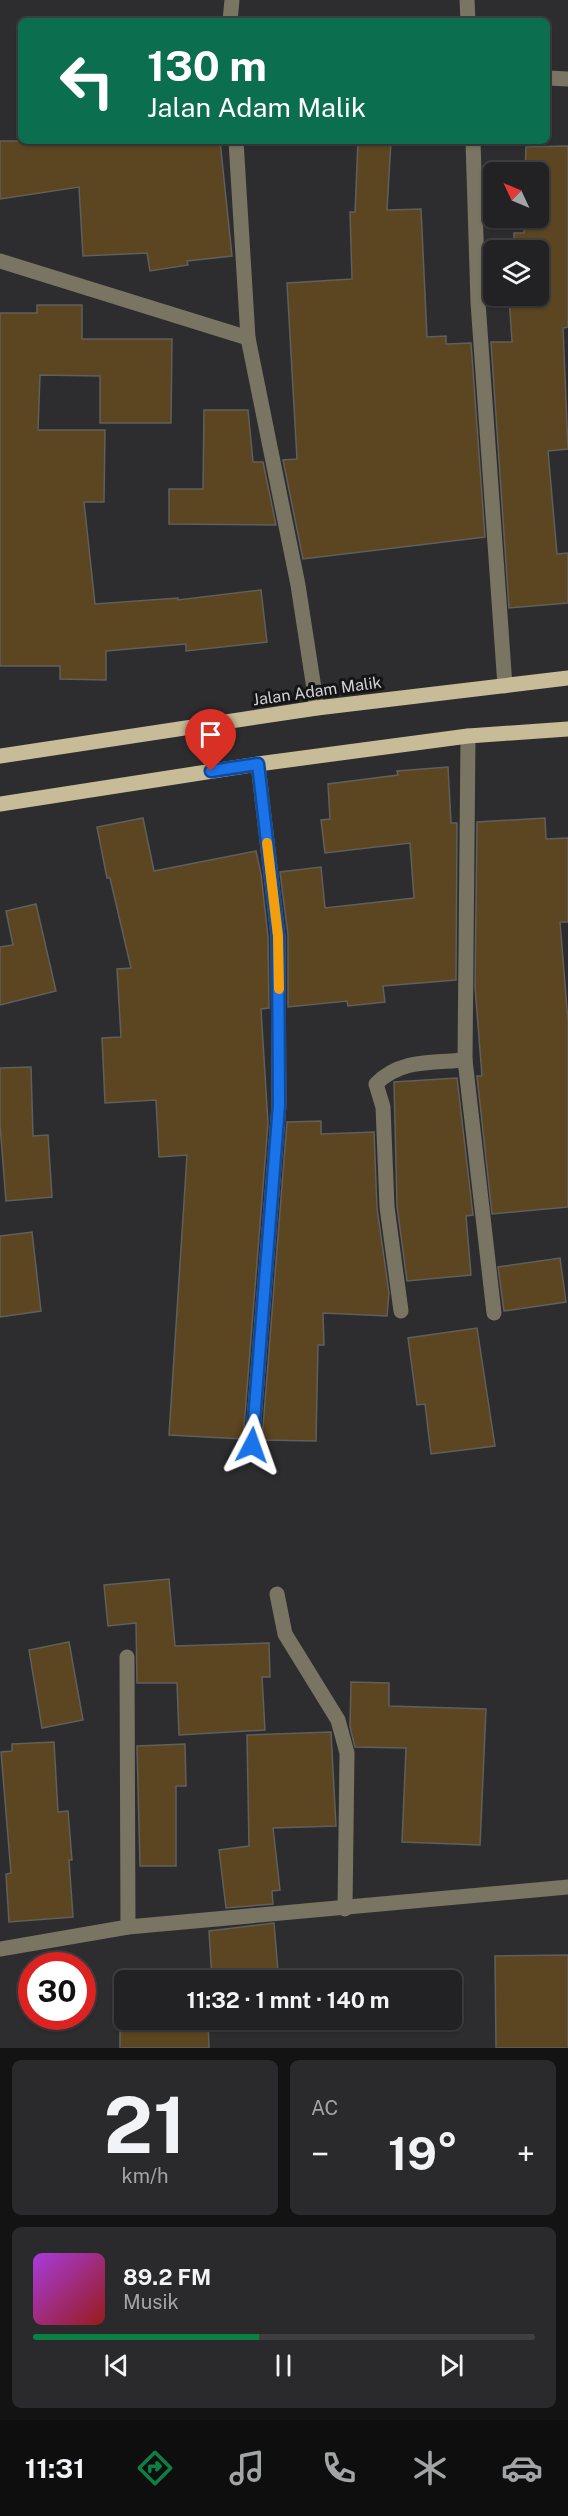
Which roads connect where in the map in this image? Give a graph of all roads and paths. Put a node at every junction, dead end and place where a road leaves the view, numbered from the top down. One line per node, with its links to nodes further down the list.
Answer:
1 (232, 0): 3 (street)
2 (467, 0): 4 (street)
3 (230, 18)
4 (468, 18)
5 (550, 78): 6 (street)
6 (568, 79)
7 (236, 144): 10 (street)
8 (473, 144): 12 (street)
9 (0, 261): 10 (street)
10 (248, 339): 13 (street)
11 (568, 678): 12 (main road, Jalan Adam Malik)
12 (505, 686): 13 (main road, Jalan Adam Malik)
13 (317, 708): 16 (main road, Jalan Adam Malik)
14 (568, 729): 15 (main road)
15 (468, 736): 17 (main road); 19 (street)
16 (0, 756)
17 (258, 764): 18 (main road); 22 (street)
18 (0, 804)
19 (465, 1060): 20 (street); 21 (street)
20 (401, 1311)
21 (494, 1313)
22 (252, 1445)
23 (277, 1594): 26 (street)
24 (127, 1657): 27 (street)
25 (568, 1887): 26 (street)
26 (345, 1909): 27 (street)
27 (128, 1928): 28 (street)
28 (0, 1949)

